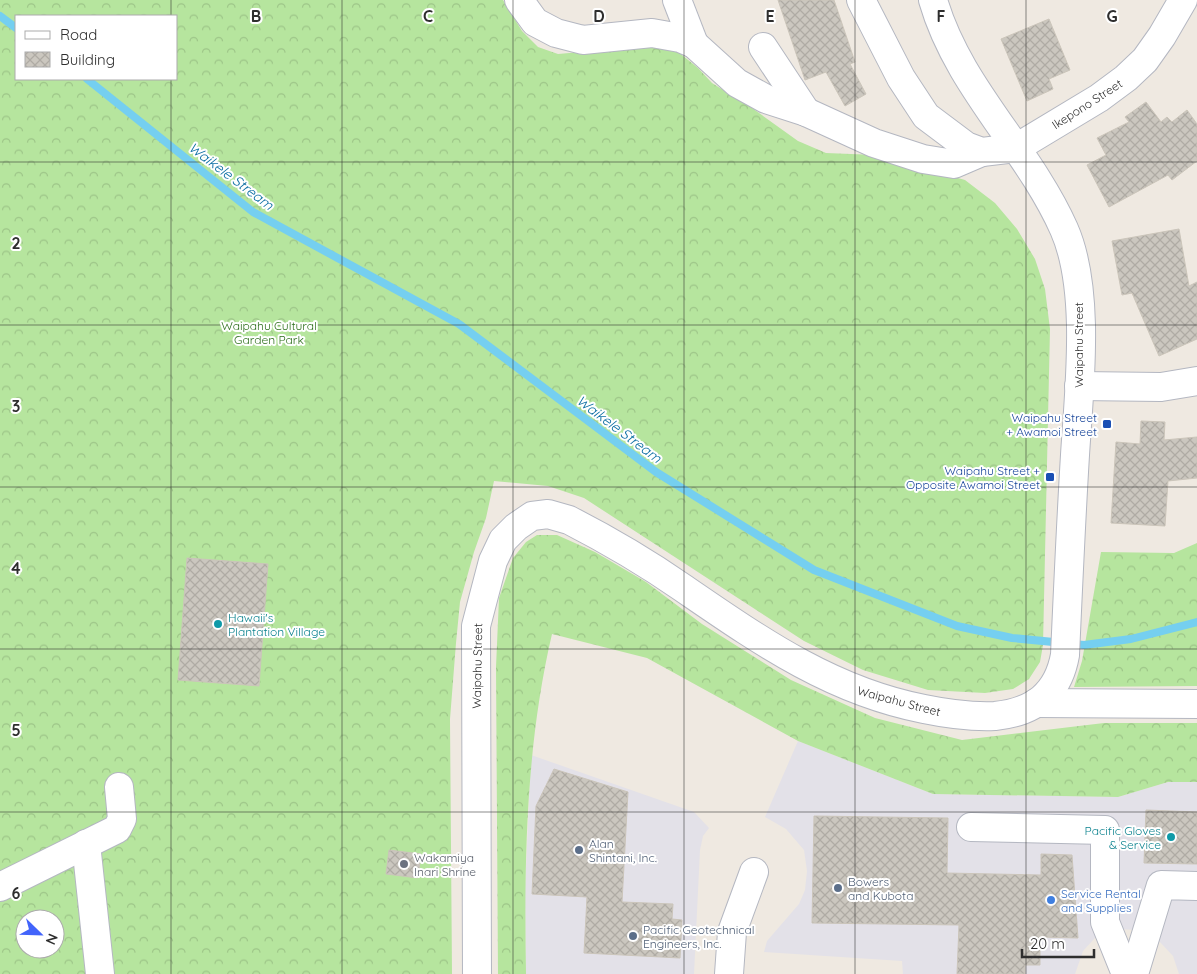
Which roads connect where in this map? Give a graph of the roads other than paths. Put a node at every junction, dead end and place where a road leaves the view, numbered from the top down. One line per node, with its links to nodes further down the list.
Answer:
1 (519, 0): 6 (street)
2 (677, 0): 6 (street)
3 (861, 0): 10 (street)
4 (933, 0): 9 (street, Waipahu Street)
5 (1183, 0): 9 (street, Ikepono Street)
6 (694, 44): 8 (street)
7 (763, 47): 8 (street)
8 (806, 112): 10 (street)
9 (1016, 148): 10 (street); 12 (street, Waipahu Street)
10 (982, 152)
11 (1197, 381): 12 (street)
12 (1079, 386): 13 (street, Waipahu Street)
13 (1036, 703): 14 (street); 22 (street, Waipahu Street)
14 (1197, 704)
15 (119, 787): 17 (street)
16 (971, 827): 24 (street)
17 (86, 844): 20 (street); 21 (street)
18 (754, 872): 23 (street)
19 (1197, 886): 25 (street)
20 (0, 887)
21 (100, 974)
22 (477, 974)
23 (729, 974)
24 (1126, 974)
25 (1134, 974)

